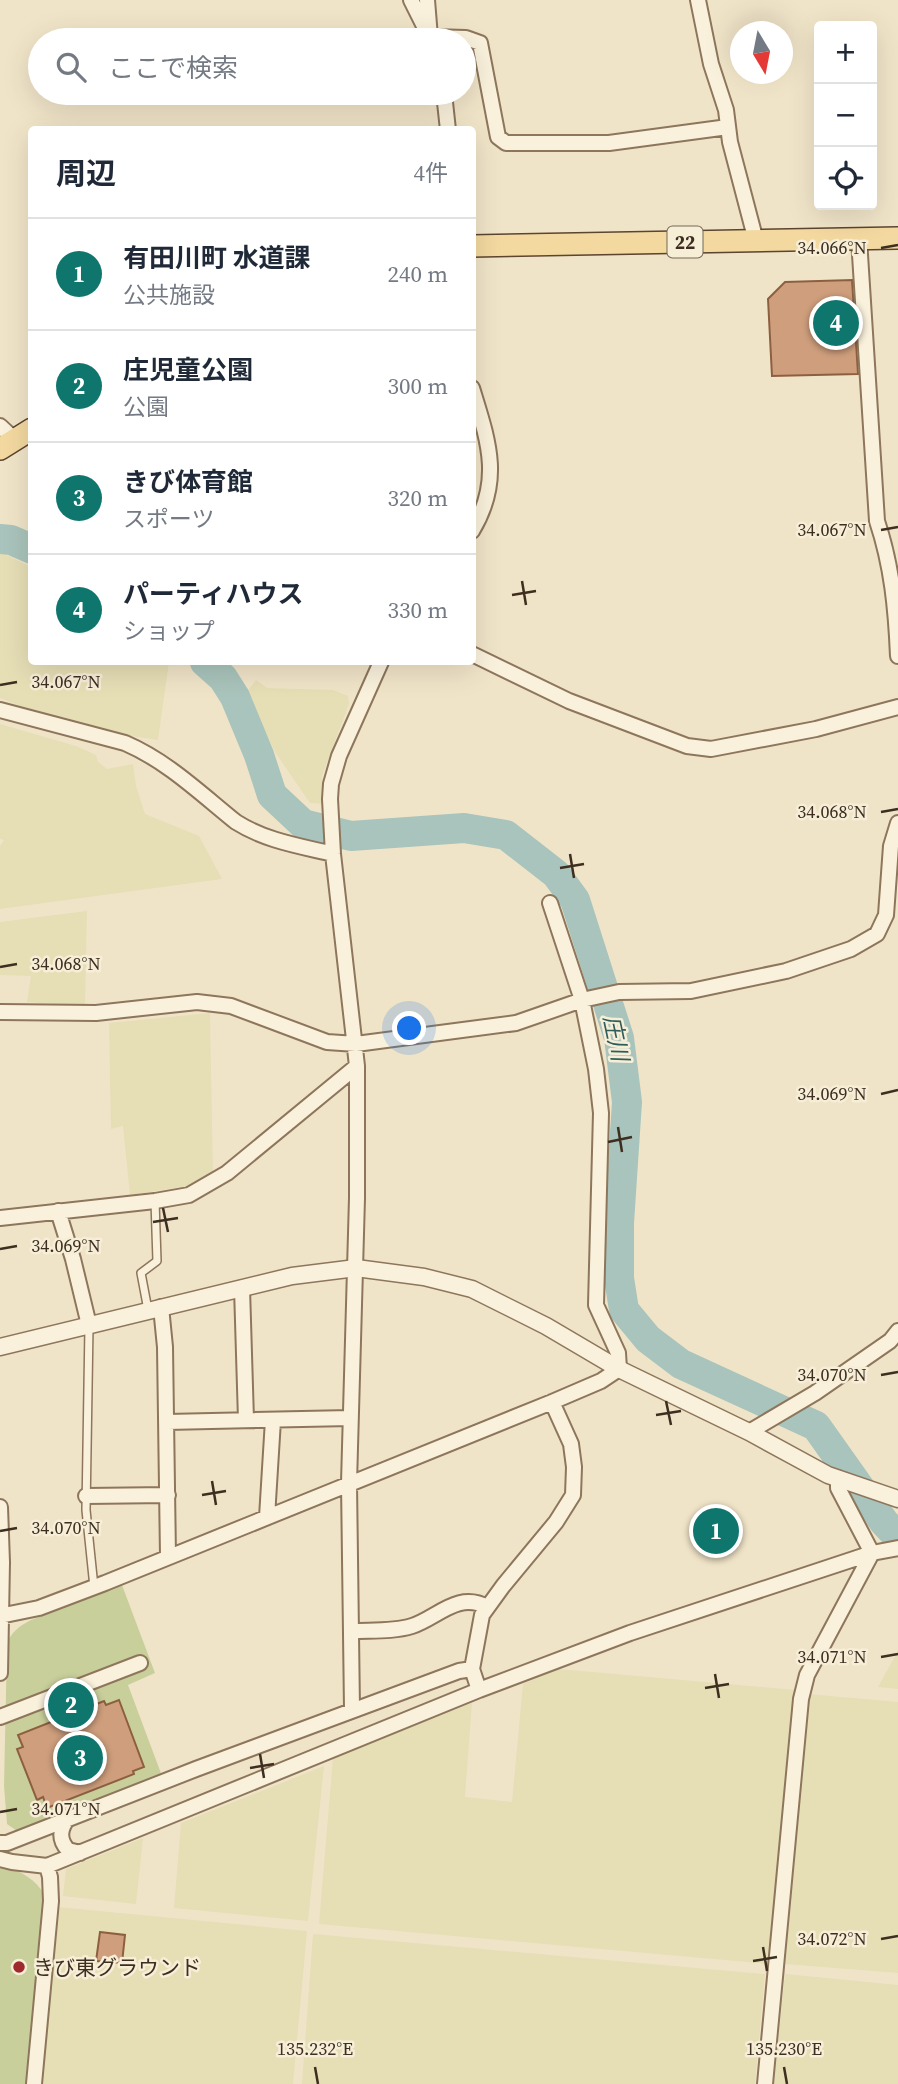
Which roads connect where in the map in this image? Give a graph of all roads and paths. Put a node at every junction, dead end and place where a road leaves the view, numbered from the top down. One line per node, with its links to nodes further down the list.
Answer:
1 (411, 0): 4 (street)
2 (427, 0): 5 (street)
3 (698, 0): 9 (street)
4 (425, 28)
5 (429, 28)
6 (476, 42): 9 (street)
7 (445, 105): 8 (street)
8 (448, 126)
9 (728, 127): 12 (street)
10 (898, 238): 11 (main road, 22)
11 (859, 239): 12 (main road, 22); 17 (street)
12 (756, 241): 13 (main road, 22)
13 (476, 246)
14 (476, 401): 15 (street)
15 (476, 525)
16 (476, 656): 19 (street)
17 (898, 656)
18 (380, 665): 22 (street)
19 (898, 707)
20 (0, 710): 22 (street)
21 (898, 823): 24 (street)
22 (333, 854): 27 (street)
23 (550, 903): 25 (street)
24 (892, 917): 25 (street)
25 (582, 1000): 27 (street); 38 (street)
26 (0, 1012): 27 (street)
27 (356, 1044): 28 (street)
28 (357, 1066): 29 (street); 32 (street)
29 (155, 1201): 30 (street); 34 (lane)
30 (58, 1212): 31 (street); 35 (street)
31 (0, 1218)
32 (356, 1268): 33 (street); 38 (street); 40 (street)
33 (242, 1288): 34 (street); 41 (street)
34 (155, 1309): 35 (street); 43 (street)
35 (89, 1325): 37 (street); 48 (lane)
36 (898, 1331): 44 (street)
37 (0, 1347)
38 (619, 1369): 39 (street); 44 (street)
39 (552, 1402): 46 (street); 56 (street)
40 (350, 1418): 42 (street); 46 (street)
41 (246, 1420): 42 (street); 43 (street)
42 (273, 1420): 51 (street)
43 (167, 1422): 47 (street)
44 (749, 1432): 45 (street)
45 (838, 1478): 49 (street); 53 (street)
46 (349, 1483): 51 (street); 58 (street)
47 (167, 1494): 48 (street); 54 (street)
48 (86, 1496): 55 (lane)
49 (898, 1499)
50 (0, 1507): 57 (street)
51 (267, 1517): 54 (street)
52 (898, 1548): 53 (street)
53 (872, 1553): 62 (street); 71 (street)
54 (168, 1557): 55 (street)
55 (94, 1587): 57 (street)
56 (487, 1607): 58 (street); 60 (street)
57 (1, 1616): 61 (street)
58 (352, 1631): 63 (street)
59 (140, 1663): 64 (street)
60 (472, 1669): 62 (street); 63 (street)
61 (0, 1673)
62 (479, 1690): 67 (street)
63 (352, 1710): 65 (street)
64 (0, 1717)
65 (68, 1818): 66 (street); 67 (street)
66 (0, 1843)
67 (80, 1853): 69 (street)
68 (0, 1858): 69 (street)
69 (47, 1866): 70 (street)
70 (34, 2084)
71 (765, 2084)

